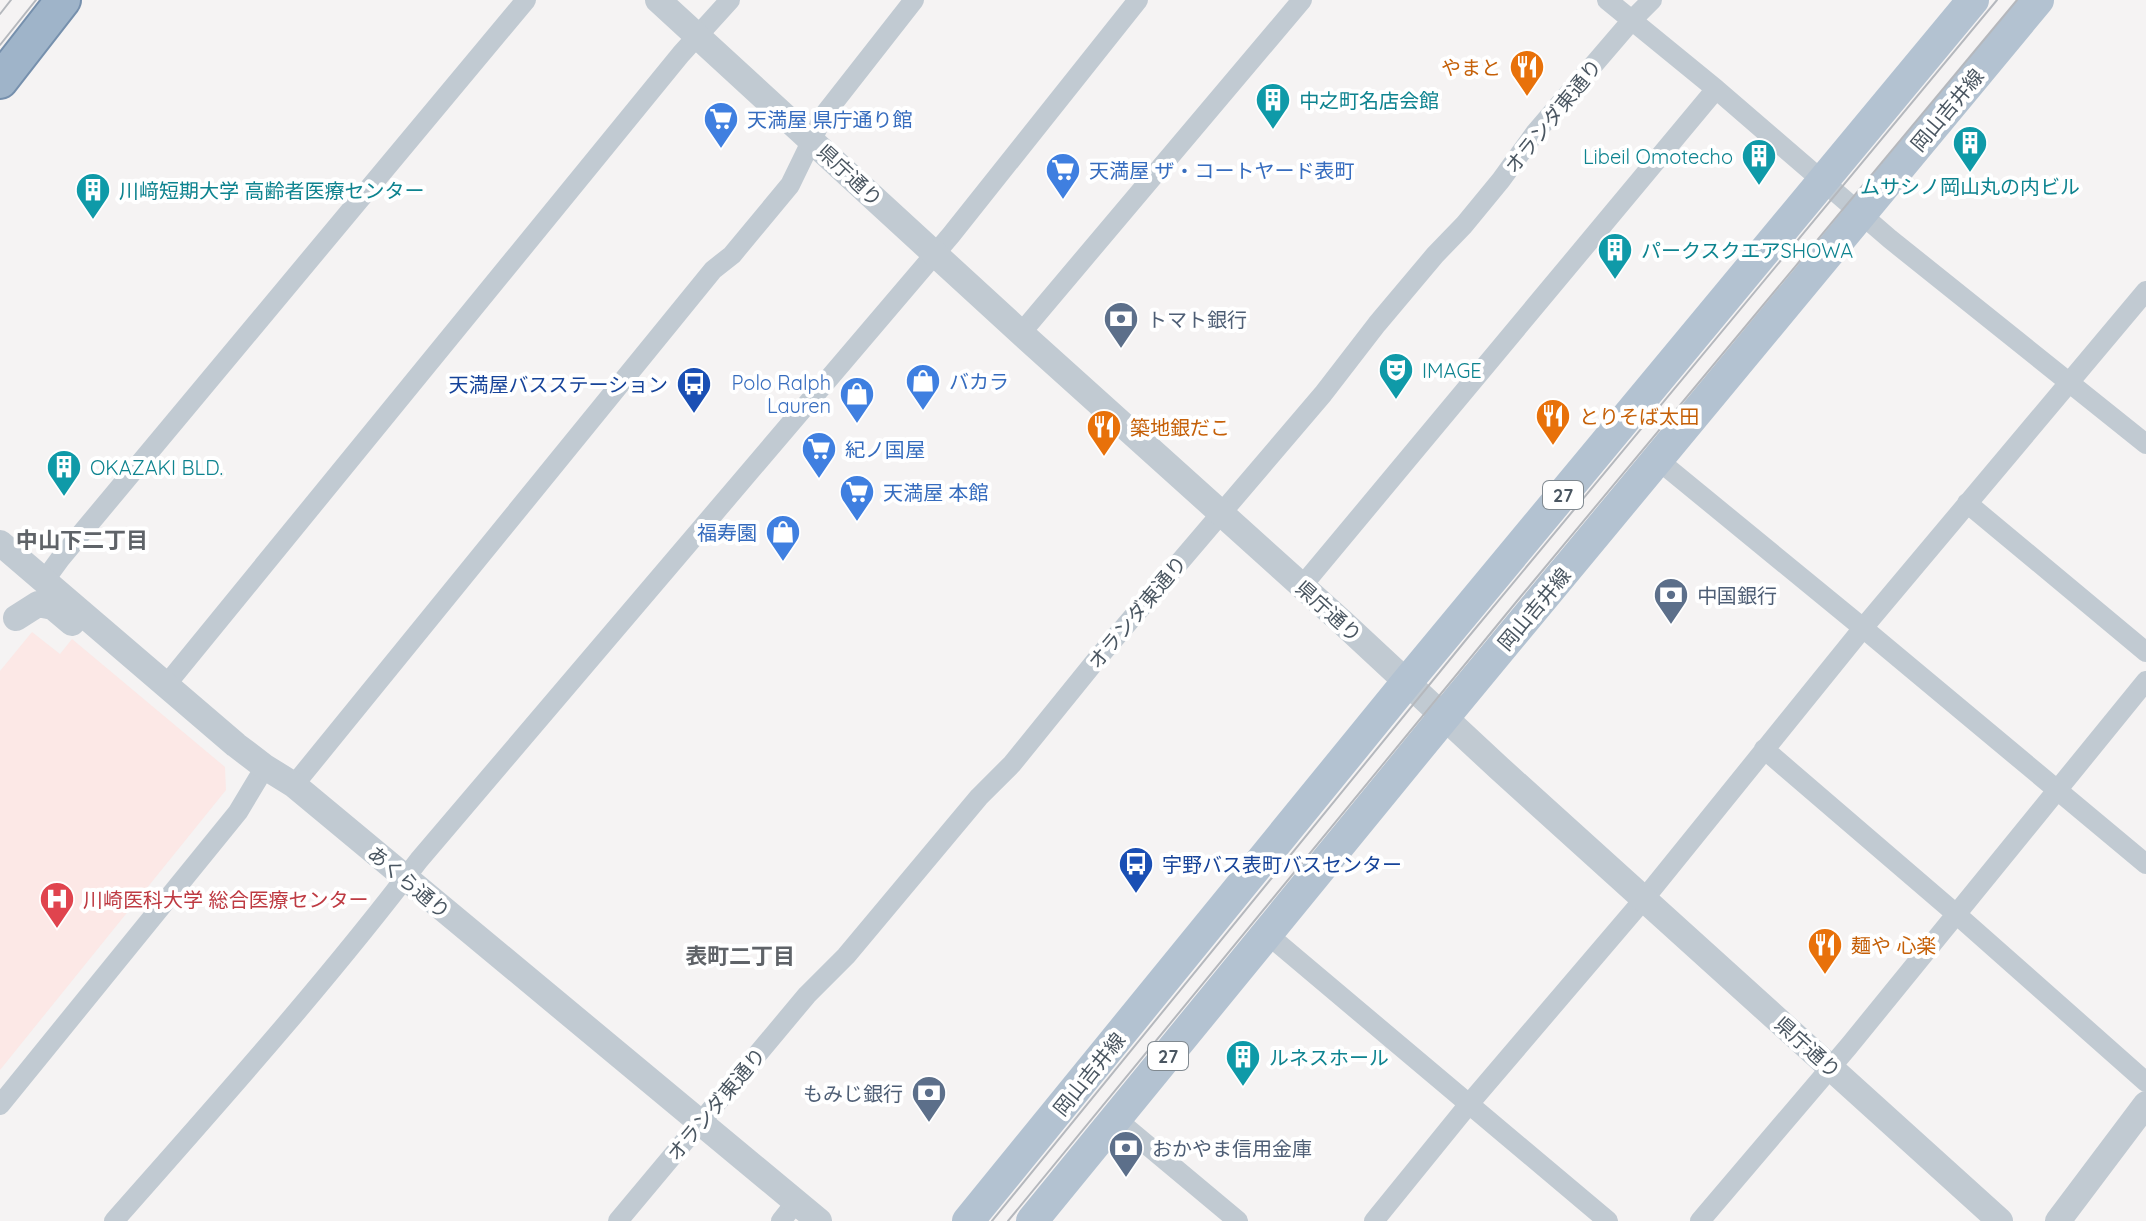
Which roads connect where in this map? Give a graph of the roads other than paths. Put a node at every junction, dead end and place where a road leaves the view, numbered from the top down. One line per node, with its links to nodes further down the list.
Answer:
1 (63, 0): 14 (highway)
2 (526, 0): 28 (street)
3 (658, 0): 13 (street, 県庁通り)
4 (730, 0): 13 (street)
5 (914, 0): 16 (street)
6 (1138, 0): 19 (street)
7 (1302, 0): 21 (street)
8 (1607, 0): 12 (street)
9 (1652, 0): 12 (street, オランダ東通り)
10 (1973, 0): 17 (main road, 岡山吉井線 / 27)
11 (2038, 0): 18 (main road, 岡山吉井線 / 27)
12 (1632, 20): 15 (street); 26 (street, オランダ東通り)
13 (698, 36): 16 (street, 県庁通り); 35 (street)
14 (0, 81)
15 (1716, 89): 17 (street); 29 (street)
16 (812, 140): 19 (street, 県庁通り); 39 (street)
17 (1824, 181): 18 (street); 34 (main road, 岡山吉井線 / 27)
18 (1861, 214): 22 (street); 24 (main road, 岡山吉井線 / 27)
19 (935, 254): 21 (street, 県庁通り); 42 (street)
20 (2146, 291): 22 (street)
21 (1021, 333): 26 (street, 県庁通り)
22 (2069, 383): 23 (street); 25 (street)
23 (2146, 444)
24 (1658, 460): 31 (street); 36 (main road, 岡山吉井線 / 27)
25 (1967, 503): 31 (street); 32 (street)
26 (1221, 513): 29 (street, 県庁通り); 52 (street, オランダ東通り)
27 (0, 543): 28 (street, あくら通り)
28 (44, 581): 30 (street); 35 (street, あくら通り)
29 (1302, 586): 34 (street, 県庁通り)
30 (8, 628): 38 (street)
31 (1863, 628): 37 (street); 40 (street)
32 (2146, 652)
33 (2146, 681): 40 (street)
34 (1407, 682): 36 (street, 県庁通り); 57 (main road, 岡山吉井線 / 27)
35 (166, 685): 38 (street, あくら通り)
36 (1444, 717): 43 (street, 県庁通り); 45 (main road, 岡山吉井線 / 27)
37 (1764, 749): 43 (street); 44 (street)
38 (265, 767): 39 (street, あくら通り); 50 (street)
39 (294, 785): 42 (street, あくら通り)
40 (2056, 790): 41 (street); 44 (street)
41 (2146, 864)
42 (405, 879): 52 (street, あくら通り); 54 (street)
43 (1644, 899): 46 (street, 県庁通り); 48 (street)
44 (1955, 913): 46 (street); 47 (street)
45 (1267, 934): 48 (street); 51 (main road, 岡山吉井線 / 27)
46 (1831, 1067): 62 (street); 63 (street, 県庁通り)
47 (2146, 1082)
48 (1469, 1104): 60 (street); 61 (street)
49 (2146, 1104): 64 (street)
50 (0, 1105)
51 (1116, 1119): 58 (main road, 岡山吉井線 / 27); 59 (street)
52 (700, 1122): 53 (street, あくら通り); 55 (street, オランダ東通り)
53 (788, 1211): 56 (street, あくら通り)
54 (114, 1221)
55 (618, 1221)
56 (819, 1221)
57 (968, 1221)
58 (1032, 1221)
59 (1238, 1221)
60 (1374, 1221)
61 (1608, 1221)
62 (1700, 1221)
63 (2000, 1221)
64 (2058, 1221)

